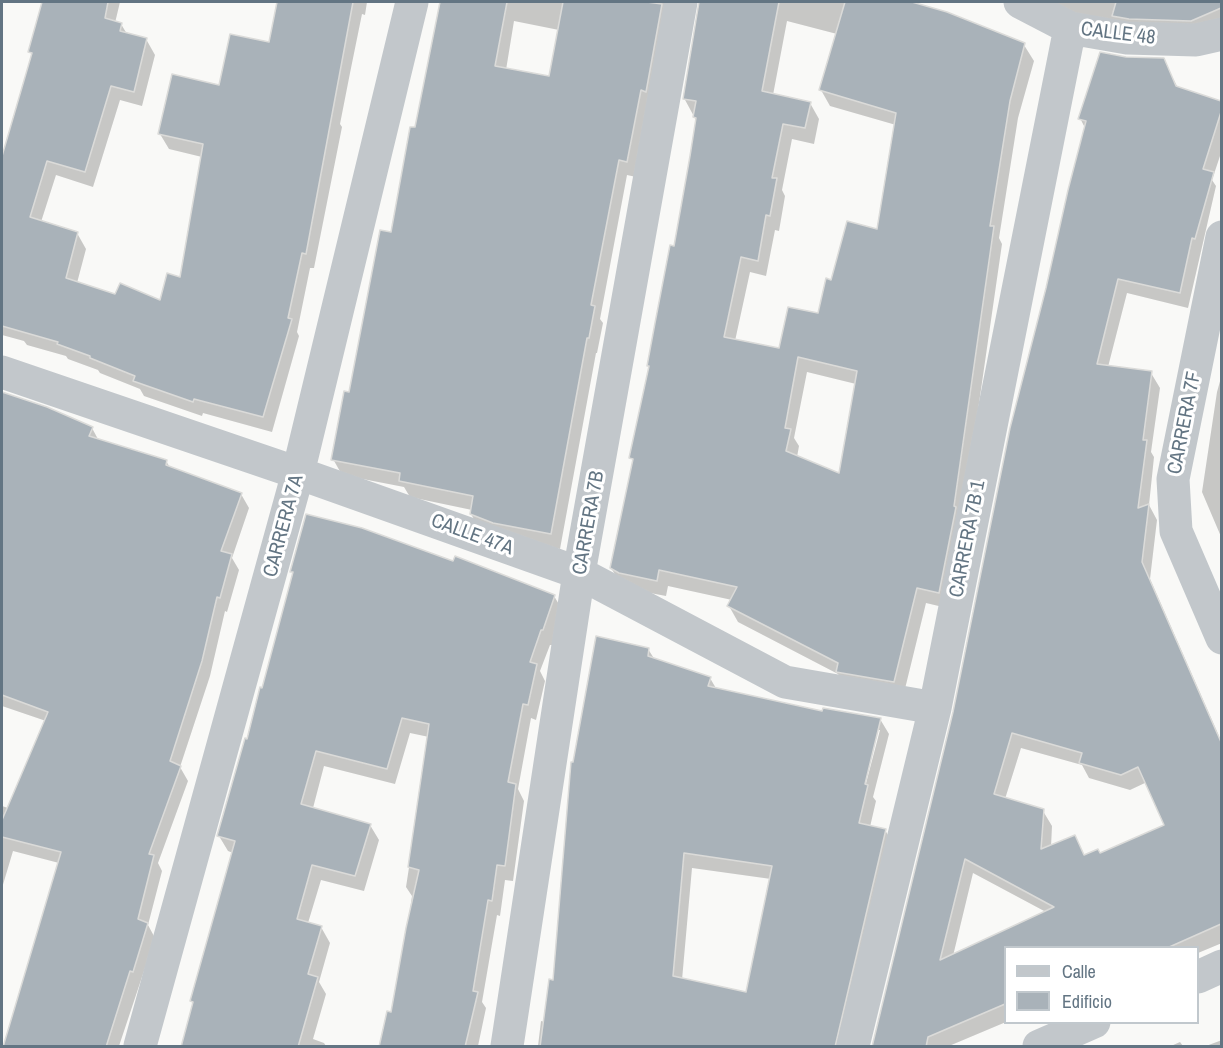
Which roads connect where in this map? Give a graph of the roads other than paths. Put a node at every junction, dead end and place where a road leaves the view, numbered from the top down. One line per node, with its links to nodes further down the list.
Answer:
1 (412, 2): 8 (street, CARRERA 7A)
2 (681, 2): 9 (street, CARRERA 7B)
3 (1020, 2): 4 (street, CALLE 48)
4 (1070, 28): 5 (street, CALLE 48); 11 (street, CARRERA 7B 1)
5 (1221, 34)
6 (1221, 237): 10 (street, CARRERA 7F)
7 (2, 372): 8 (street, CALLE 47A)
8 (298, 473): 9 (street, CALLE 47A); 15 (street, CARRERA 7A)
9 (579, 573): 11 (street, CALLE 47A); 16 (street, CARRERA 7B)
10 (1221, 638)
11 (935, 708): 17 (street, CARRERA 7B 1)
12 (1221, 966): 13 (street)
13 (1199, 976)
14 (1092, 1024): 18 (street)
15 (140, 1047)
16 (507, 1047)
17 (853, 1047)
18 (1039, 1047)

